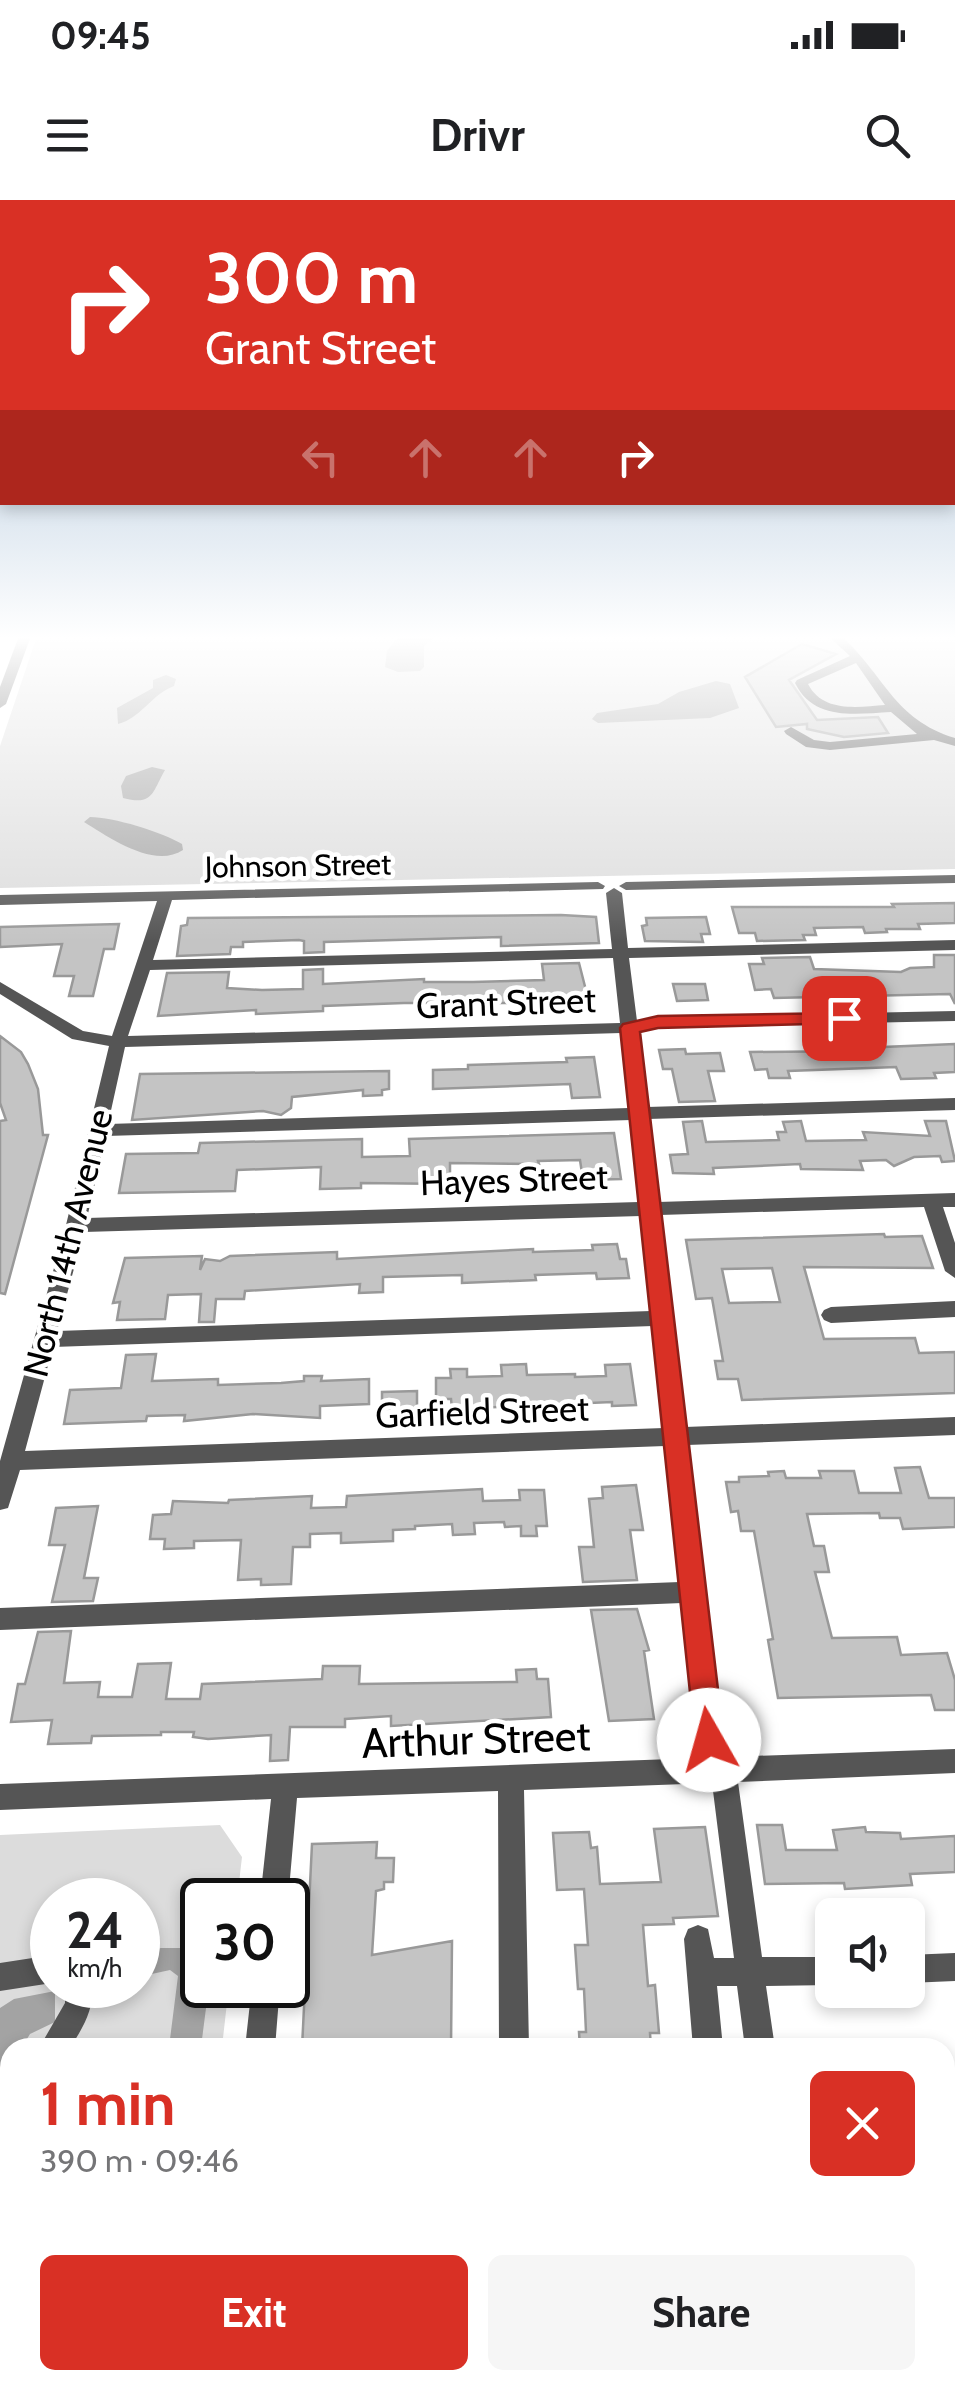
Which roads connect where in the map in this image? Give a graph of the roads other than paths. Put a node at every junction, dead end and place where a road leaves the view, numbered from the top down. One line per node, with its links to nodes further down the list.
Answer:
1 (802, 738): 2 (street)
2 (924, 738)
3 (955, 879): 4 (street, Johnson Street)
4 (612, 888): 5 (street, Johnson Street); 8 (street)
5 (166, 896): 6 (street, Johnson Street); 9 (street, North 14th Avenue)
6 (0, 900)
7 (955, 945): 8 (street)
8 (621, 953): 9 (street); 12 (street)
9 (145, 965): 13 (street, North 14th Avenue)
10 (0, 987): 13 (street)
11 (955, 1016): 12 (street, Grant Street)
12 (630, 1028): 13 (street, Grant Street); 15 (street)
13 (118, 1042): 16 (street, North 14th Avenue)
14 (955, 1104): 15 (street)
15 (640, 1114): 16 (street); 19 (street)
16 (98, 1130): 20 (street, North 14th Avenue)
17 (932, 1200): 18 (street, Hayes Street); 19 (street, Hayes Street); 21 (street)
18 (955, 1200)
19 (652, 1208): 20 (street, Hayes Street); 24 (street)
20 (76, 1224): 25 (street, North 14th Avenue)
21 (955, 1271)
22 (955, 1309): 23 (street)
23 (831, 1315)
24 (662, 1318): 25 (street); 27 (street)
25 (45, 1339): 28 (street, North 14th Avenue)
26 (955, 1426): 27 (street, Garfield Street)
27 (673, 1437): 28 (street, Garfield Street); 30 (street)
28 (11, 1461): 29 (street, North 14th Avenue)
29 (0, 1501)
30 (692, 1592): 31 (street); 33 (street)
31 (0, 1619)
32 (955, 1761): 33 (street, Arthur Street)
33 (718, 1770): 34 (street, Arthur Street); 44 (street)
34 (511, 1778): 35 (street, Arthur Street); 50 (street)
35 (285, 1786): 36 (street, Arthur Street); 37 (street)
36 (0, 1798)
37 (276, 1878)
38 (698, 1938): 42 (street)
39 (955, 1967): 40 (street)
40 (925, 1968)
41 (30, 1972): 45 (street)
42 (701, 1972): 44 (street); 51 (street)
43 (815, 1972): 44 (street)
44 (750, 1974): 52 (street)
45 (0, 1977)
46 (79, 2008): 48 (street)
47 (264, 2008): 49 (street)
48 (60, 2038)
49 (261, 2038)
50 (514, 2038)
51 (707, 2038)
52 (759, 2038)

